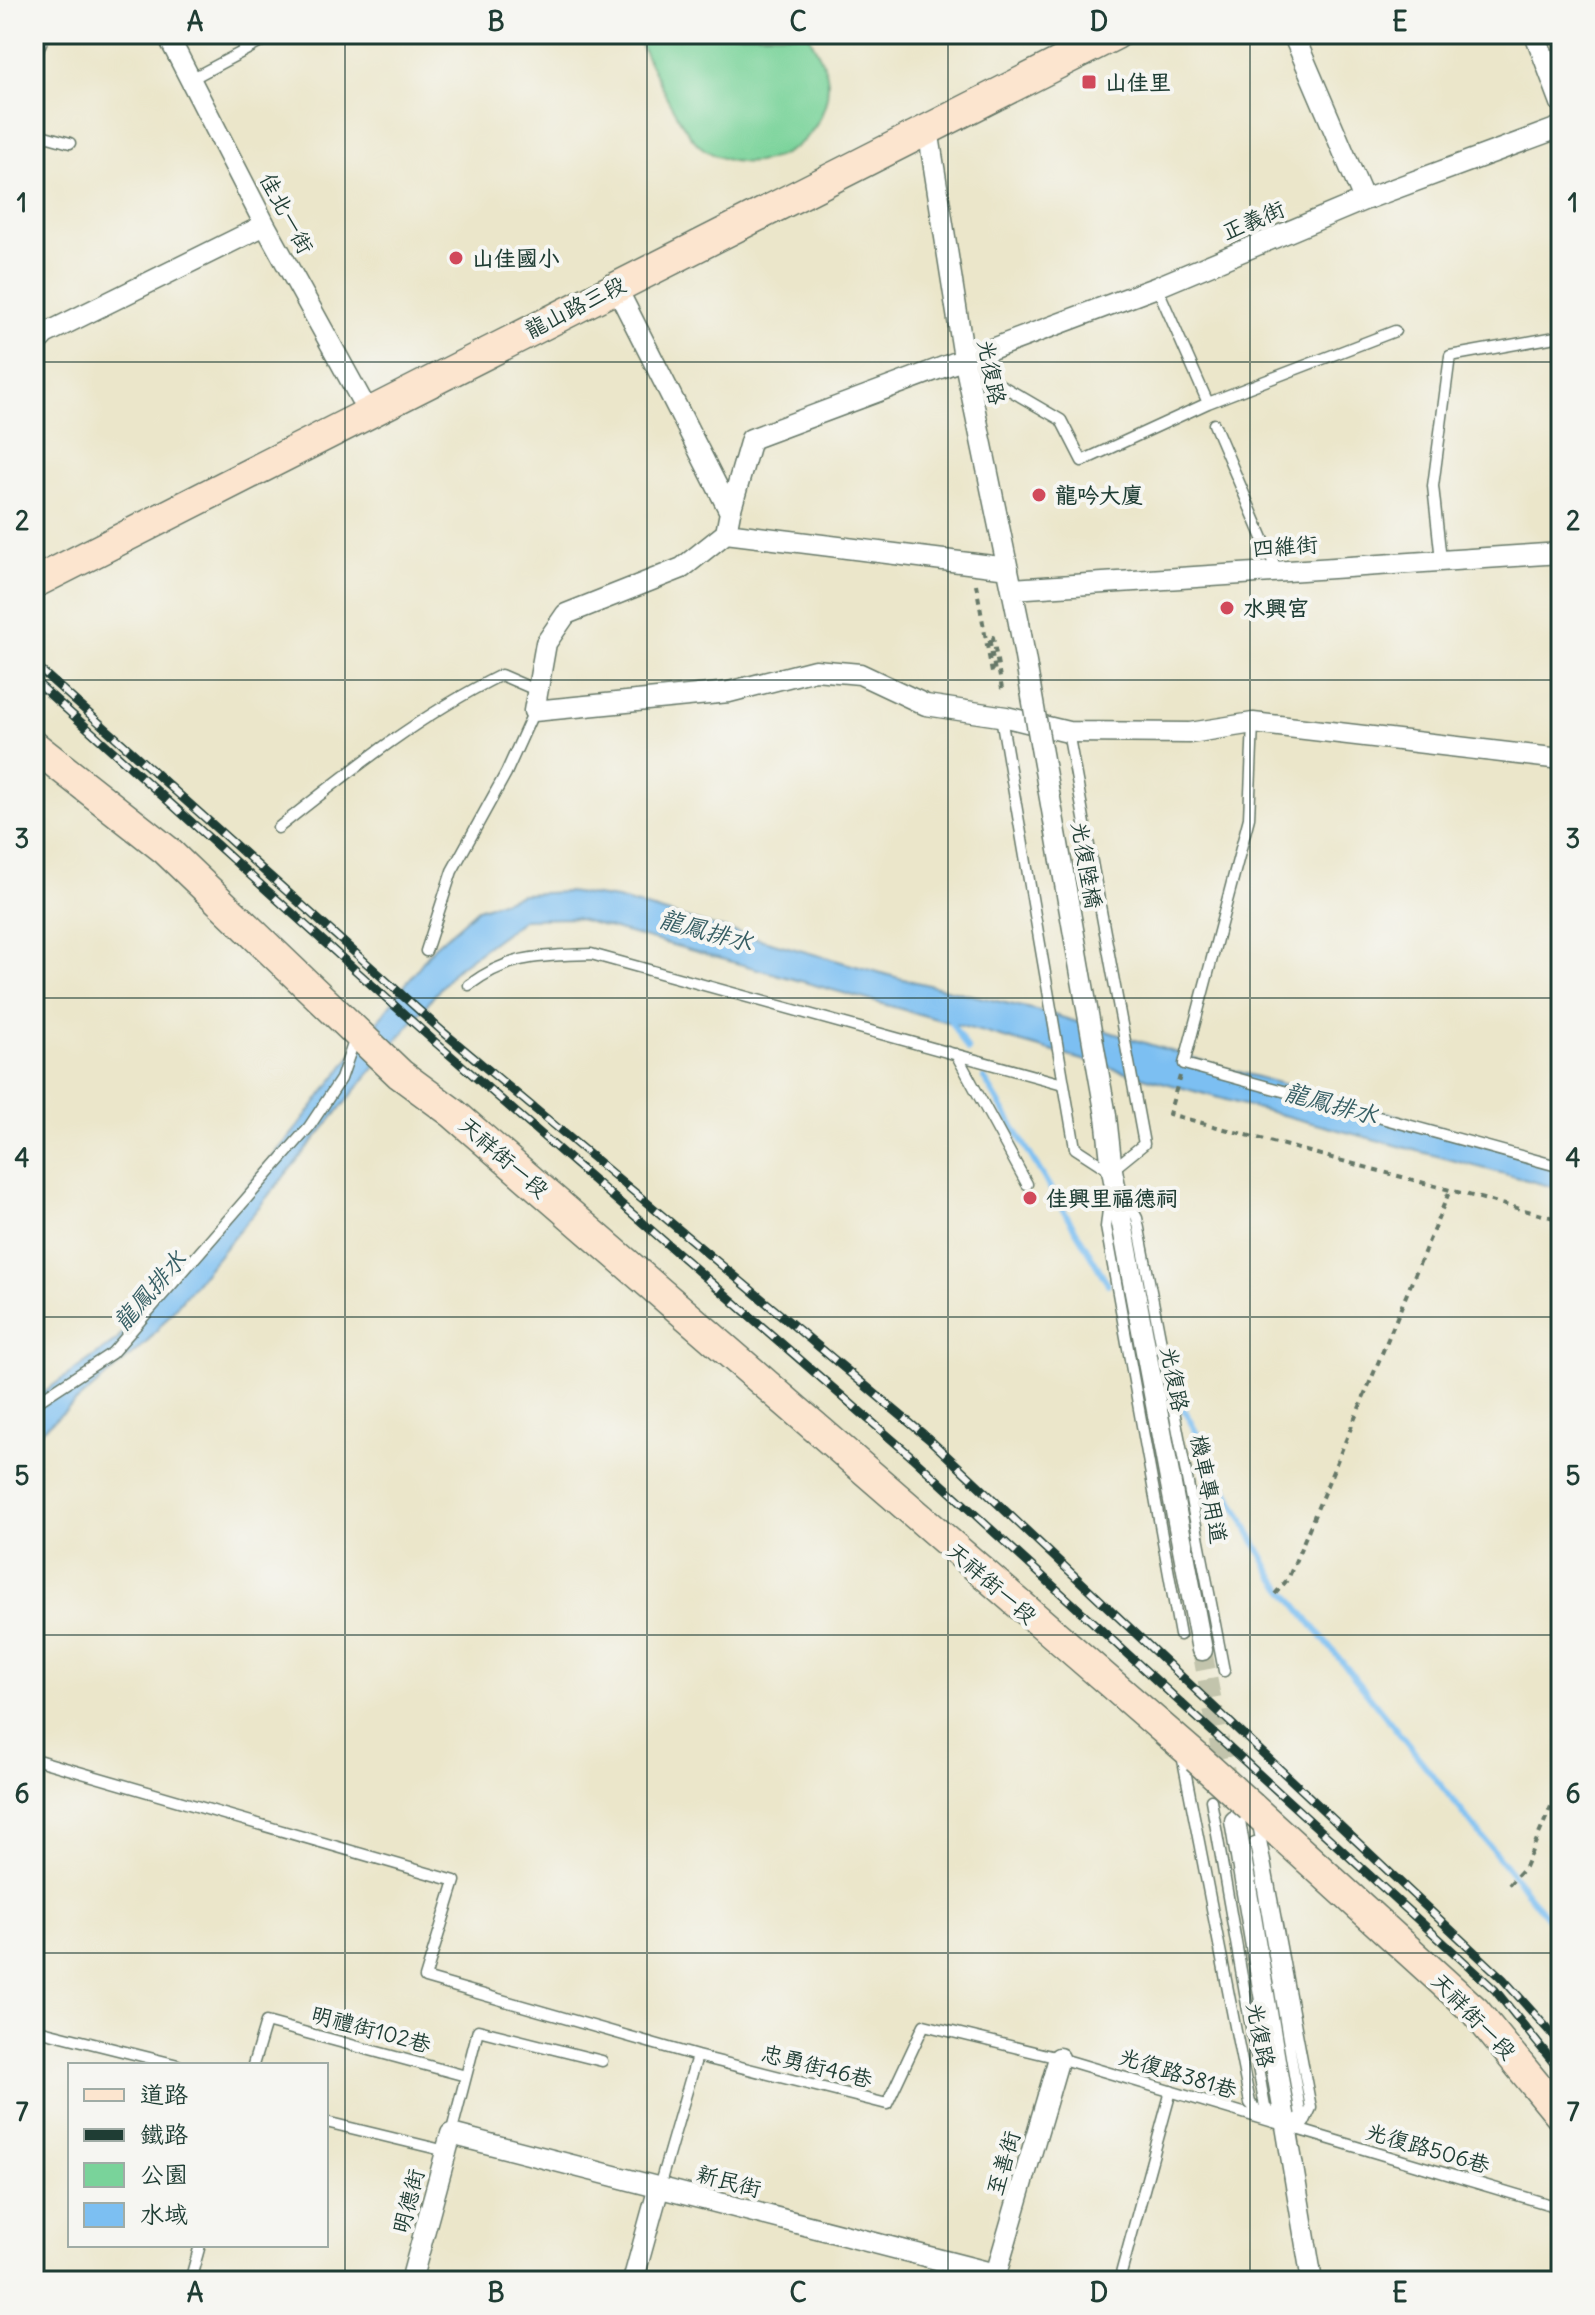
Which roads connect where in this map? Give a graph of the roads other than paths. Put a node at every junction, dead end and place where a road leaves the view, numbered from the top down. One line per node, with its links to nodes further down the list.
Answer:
1 (39, 34): 7 (street)
2 (167, 34): 8 (street, 佳北一街)
3 (276, 34): 8 (lane)
4 (1116, 34): 11 (street, 龍山路三段)
5 (1293, 34): 14 (street)
6 (1535, 34): 9 (street)
7 (34, 47)
8 (191, 79): 15 (street, 佳北一街)
9 (1561, 103)
10 (1561, 127): 14 (street, 正義街)
11 (928, 129): 16 (street, 龍山路三段); 21 (street, 光復路)
12 (34, 133): 13 (lane)
13 (70, 143)
14 (1364, 200): 17 (street, 正義街)
15 (265, 225): 20 (street); 24 (street, 佳北一街)
16 (616, 287): 24 (street, 龍山路三段); 26 (street)
17 (1157, 287): 21 (street, 正義街); 23 (lane)
18 (1395, 331): 23 (lane)
19 (1561, 336): 29 (lane)
20 (34, 346)
21 (964, 358): 22 (street, 光復路); 26 (street, 正義街)
22 (968, 379): 23 (lane); 31 (street, 光復路)
23 (1208, 403)
24 (368, 412): 32 (street, 龍山路三段)
25 (1214, 424): 30 (lane)
26 (730, 512): 27 (street)
27 (726, 533): 31 (street, 四維街); 34 (street)
28 (1561, 553): 29 (street, 四維街)
29 (1441, 560): 30 (street, 四維街)
30 (1277, 571): 31 (street, 四維街)
31 (1010, 578): 33 (street, 光復路)
32 (34, 583)
33 (1019, 623): 46 (street, 光復陸橋, bridge)
34 (536, 701): 35 (street); 40 (lane); 41 (lane)
35 (1004, 717): 37 (street); 45 (lane)
36 (1253, 723): 37 (street); 39 (street); 47 (lane)
37 (1068, 732): 48 (lane)
38 (34, 746): 43 (street)
39 (1561, 759)
40 (278, 828)
41 (426, 951)
42 (469, 985): 44 (lane)
43 (357, 1031): 50 (lane); 54 (street, 天祥街一段)
44 (956, 1054): 45 (lane); 49 (lane)
45 (1063, 1084): 48 (lane)
46 (1106, 1116): 48 (street, 光復路)
47 (1561, 1167)
48 (1112, 1170): 51 (lane); 52 (street, 光復路); 53 (lane, 機車專用道)
49 (1027, 1184)
50 (34, 1404)
51 (1180, 1635)
52 (1202, 1650)
53 (1224, 1671)
54 (1189, 1751): 57 (street, 天祥街一段, bridge); 68 (lane, 光復路)
55 (34, 1759): 59 (lane)
56 (1211, 1800): 68 (lane)
57 (1249, 1818): 66 (street, 天祥街一段); 68 (street, 光復路); 68 (lane, 光復路)
58 (34, 2029): 62 (lane)
59 (697, 2056): 60 (lane, 忠勇街46巷); 70 (lane)
60 (1059, 2058): 65 (lane, 光復路381巷); 73 (street, 至善街)
61 (602, 2061): 64 (lane)
62 (170, 2063)
63 (254, 2063): 64 (lane, 明禮街102巷)
64 (466, 2076): 69 (lane)
65 (1171, 2091): 68 (lane, 光復路381巷); 77 (lane)
66 (1561, 2116)
67 (328, 2122): 69 (lane)
68 (1285, 2127): 71 (lane, 光復路506巷); 78 (street, 光復路)
69 (448, 2142): 70 (street, 新民街); 75 (street, 明德街)
70 (659, 2187): 73 (street, 新民街); 76 (street)
71 (1561, 2208)
72 (199, 2247): 74 (lane)
73 (994, 2278)
74 (190, 2281)
75 (411, 2281)
76 (633, 2281)
77 (1119, 2281)
78 (1312, 2281)

